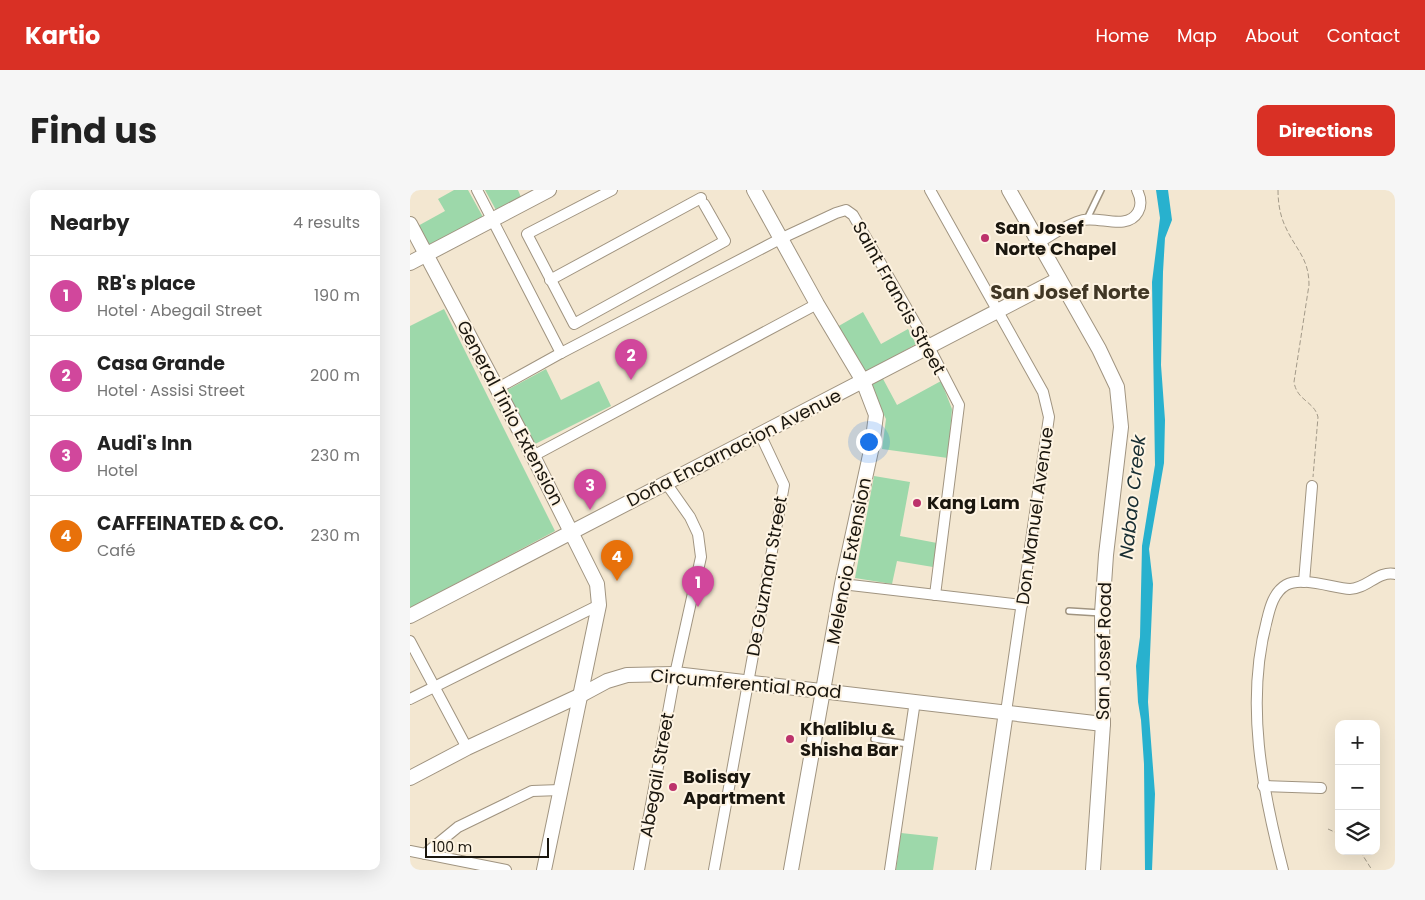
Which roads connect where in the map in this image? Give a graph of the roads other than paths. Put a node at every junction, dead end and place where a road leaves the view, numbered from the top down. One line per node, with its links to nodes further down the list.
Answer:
1 (477, 190): 11 (street)
2 (549, 190): 11 (street)
3 (612, 190): 18 (street)
4 (754, 190): 13 (street, Melencio Extension)
5 (930, 190): 20 (street, Don Manuel Avenue)
6 (1009, 190): 14 (street, San Josef Road)
7 (1101, 190): 10 (lane)
8 (1137, 190): 10 (street)
9 (700, 197): 18 (street); 18 (street)
10 (1086, 219): 14 (street)
11 (492, 220): 15 (street); 22 (street)
12 (410, 224): 15 (street, General Tinio Extension)
13 (780, 239): 19 (street, Melencio Extension); 21 (street, Saint Francis Street); 22 (street, Saint Francis Street)
14 (1038, 243): 17 (street, San Josef Road)
15 (426, 254): 16 (street); 24 (street, General Tinio Extension)
16 (410, 263)
17 (1058, 279): 20 (street, Doña Encarnacion Avenue); 37 (street, San Josef Road)
18 (550, 280)
19 (817, 304): 23 (street, Melencio Extension); 26 (street)
20 (998, 310): 21 (street, Doña Encarnacion Avenue); 35 (street, Don Manuel Avenue)
21 (929, 347): 23 (street, Doña Encarnacion Avenue); 33 (street, Saint Francis Street)
22 (560, 353): 24 (street, Saint Francis Street)
23 (863, 381): 25 (street, Doña Encarnacion Avenue); 32 (street, Melencio Extension)
24 (498, 388): 26 (street, General Tinio Extension)
25 (760, 434): 27 (street, Doña Encarnacion Avenue); 41 (street, De Guzman Street)
26 (533, 456): 29 (street, General Tinio Extension)
27 (666, 483): 29 (street, Doña Encarnacion Avenue); 40 (street, Abegail Street)
28 (1312, 486): 31 (street)
29 (572, 532): 34 (street, General Tinio Extension); 38 (street, Doña Encarnacion Avenue)
30 (1395, 574): 31 (street)
31 (1304, 582): 53 (street)
32 (842, 584): 33 (street); 43 (street, Melencio Extension)
33 (935, 595): 35 (street)
34 (599, 605): 42 (street); 44 (street, General Tinio Extension)
35 (1022, 605): 47 (street, Don Manuel Avenue)
36 (1069, 612): 37 (lane)
37 (1102, 613): 48 (street, San Josef Road)
38 (410, 616)
39 (410, 642): 42 (street)
40 (675, 674): 41 (street, Circumferential Road); 44 (street, Circumferential Road); 60 (street, Abegail Street)
41 (748, 682): 43 (street, Circumferential Road); 61 (street, De Guzman Street)
42 (434, 686): 45 (street); 51 (street)
43 (823, 690): 46 (street, Circumferential Road); 62 (street, Melencio Extension)
44 (581, 695): 51 (street, Circumferential Road); 55 (street, General Tinio Extension)
45 (410, 699)
46 (915, 701): 47 (street, Circumferential Road); 50 (street)
47 (1006, 712): 48 (street, Circumferential Road); 64 (street, Don Manuel Avenue)
48 (1103, 724): 65 (street, San Josef Road)
49 (874, 739): 50 (lane)
50 (908, 744): 63 (street)
51 (467, 748): 52 (street, Circumferential Road)
52 (410, 778)
53 (1263, 786): 54 (street); 66 (street)
54 (1321, 788)
55 (560, 790): 57 (street); 59 (street, General Tinio Extension)
56 (410, 851): 57 (street)
57 (425, 854): 58 (street)
58 (506, 870)
59 (544, 870)
60 (639, 870)
61 (714, 870)
62 (791, 870)
63 (890, 870)
64 (983, 870)
65 (1093, 870)
66 (1283, 870)

